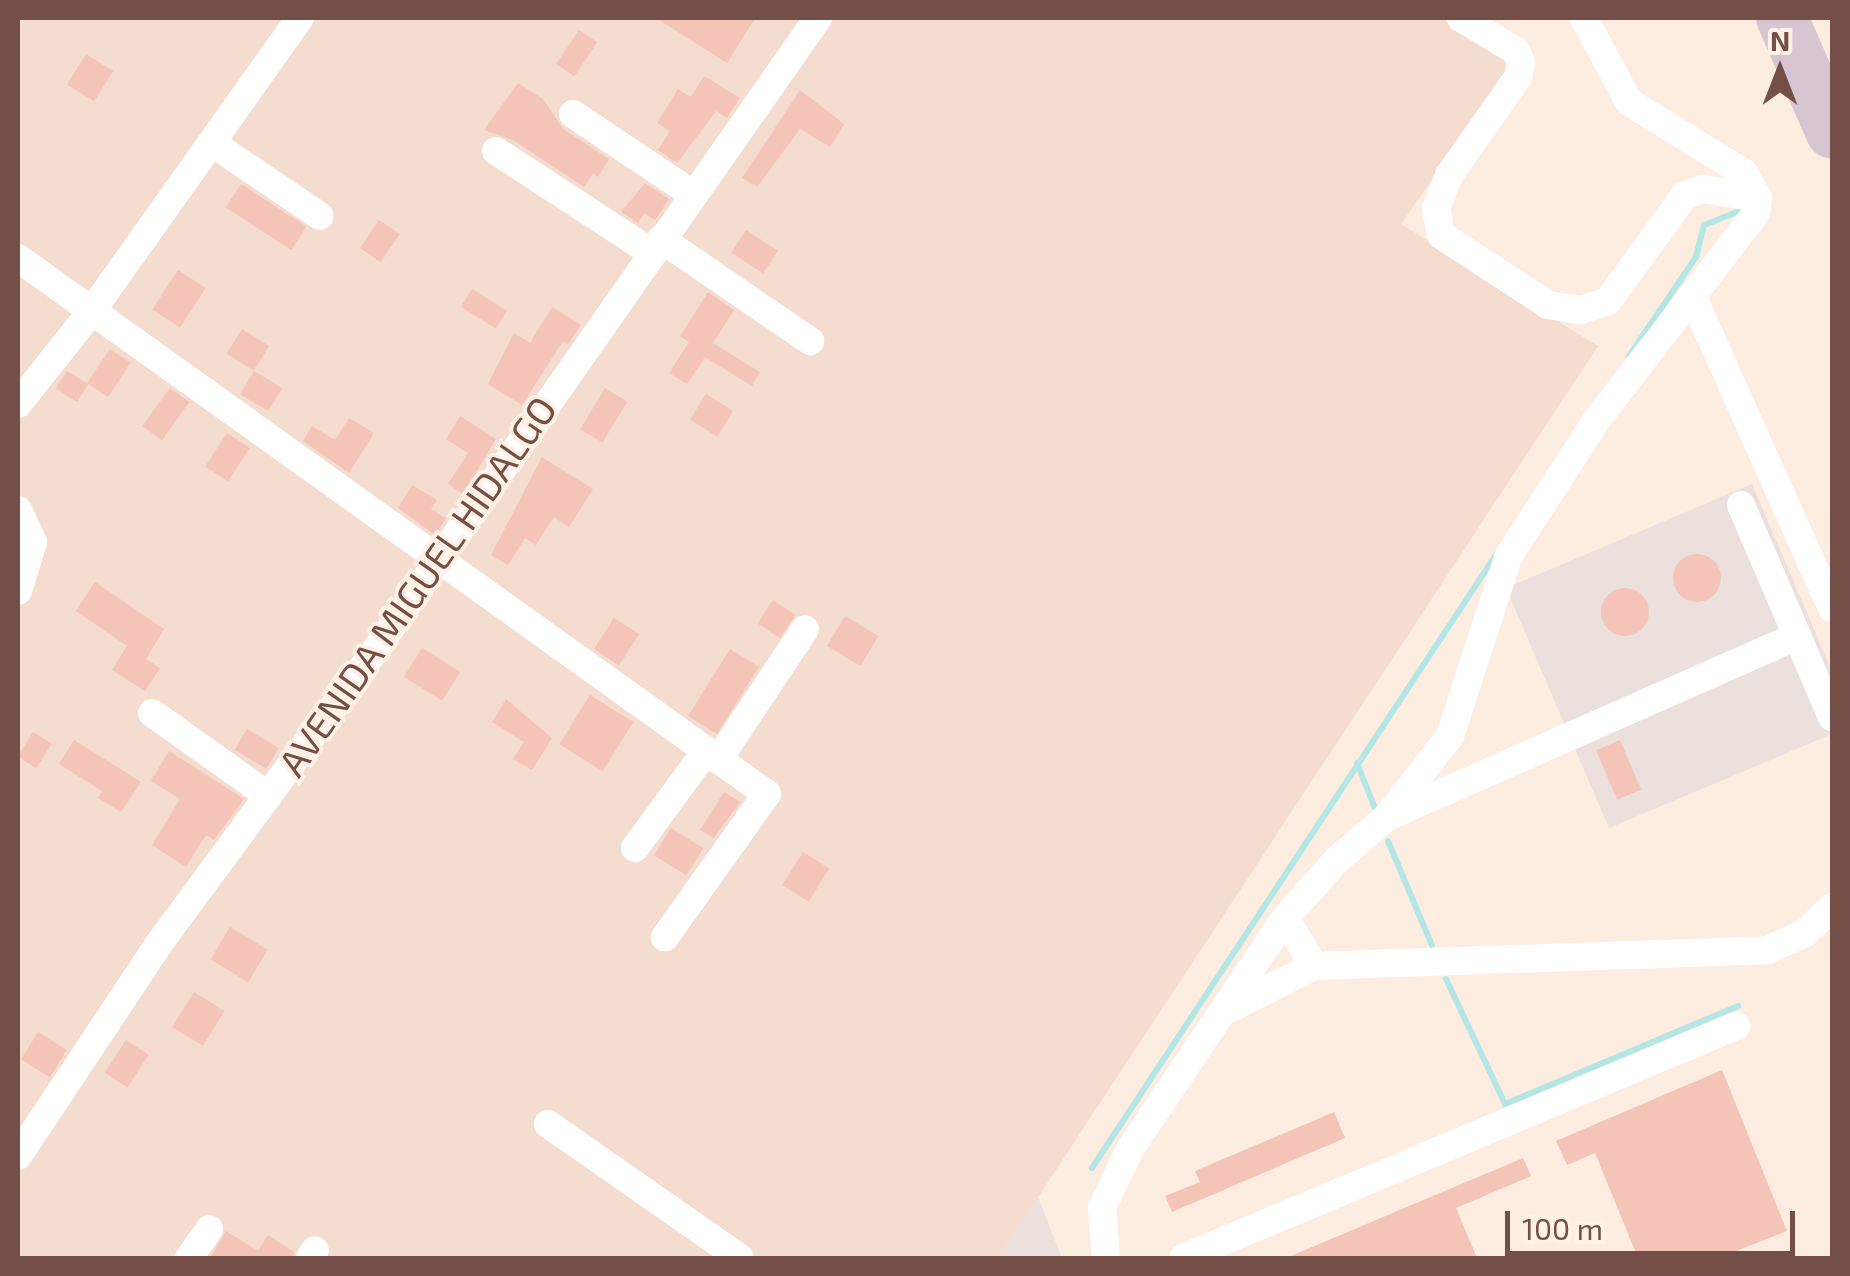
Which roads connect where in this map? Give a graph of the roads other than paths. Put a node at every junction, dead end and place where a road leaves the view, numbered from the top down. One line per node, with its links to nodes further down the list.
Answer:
1 (300, 18): 6 (street)
2 (818, 18): 8 (street, AVENIDA MIGUEL HIDALGO)
3 (1460, 18): 9 (street)
4 (1584, 18): 9 (street)
5 (574, 114): 8 (street)
6 (212, 143): 10 (street); 14 (street)
7 (496, 151): 11 (street)
8 (691, 193): 11 (street, AVENIDA MIGUEL HIDALGO)
9 (1758, 198): 13 (street)
10 (320, 216)
11 (656, 246): 15 (street); 19 (street, AVENIDA MIGUEL HIDALGO)
12 (18, 258): 14 (street)
13 (1694, 300): 21 (street); 28 (street)
14 (92, 312): 16 (street); 19 (street)
15 (810, 341)
16 (18, 404)
17 (1741, 505): 23 (street)
18 (18, 510): 20 (street)
19 (436, 561): 26 (street); 27 (street, AVENIDA MIGUEL HIDALGO)
20 (18, 591)
21 (1832, 609)
22 (806, 629): 26 (street)
23 (1797, 636): 25 (street); 28 (street)
24 (152, 713): 27 (street)
25 (1832, 716)
26 (712, 755): 29 (street); 32 (street)
27 (269, 796): 37 (street, AVENIDA MIGUEL HIDALGO)
28 (1387, 817): 31 (street)
29 (635, 848)
30 (1832, 907): 33 (street)
31 (1285, 918): 33 (street); 34 (street)
32 (665, 937)
33 (1314, 966): 34 (street)
34 (1226, 1010): 41 (street)
35 (1736, 1026): 42 (street)
36 (548, 1124): 40 (street)
37 (20, 1145)
38 (210, 1229): 39 (street)
39 (189, 1258)
40 (740, 1258)
41 (1106, 1258)
42 (1182, 1258)

